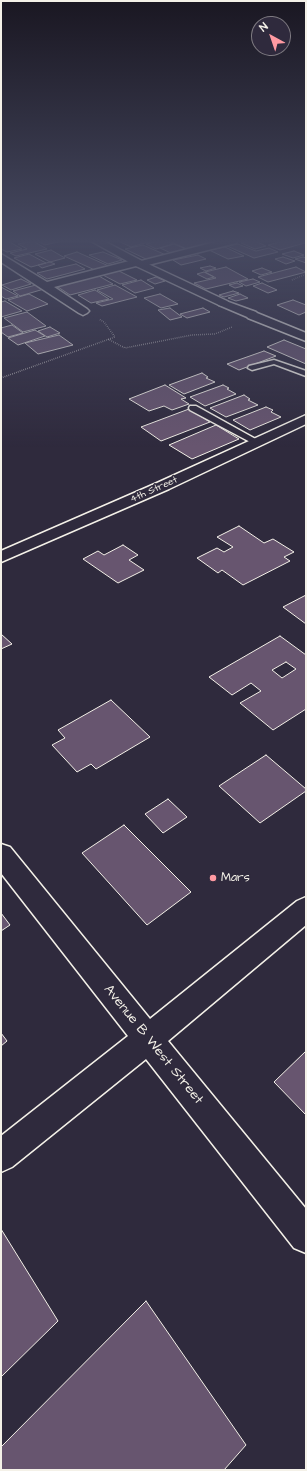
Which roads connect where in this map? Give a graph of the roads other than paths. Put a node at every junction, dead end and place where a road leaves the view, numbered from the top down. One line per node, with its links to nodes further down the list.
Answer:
1 (240, 310): 2 (street)
2 (306, 337)
3 (252, 368): 4 (lane)
4 (306, 374)
5 (194, 408): 7 (lane)
6 (306, 419): 7 (street, 4th Street)
7 (257, 442): 8 (street, 4th Street)
8 (1, 557)
9 (1, 854): 11 (street, Avenue B West Street)
10 (306, 909): 11 (street)
11 (148, 1039): 12 (street); 13 (street, Avenue B West Street)
12 (1, 1156)
13 (306, 1236)

